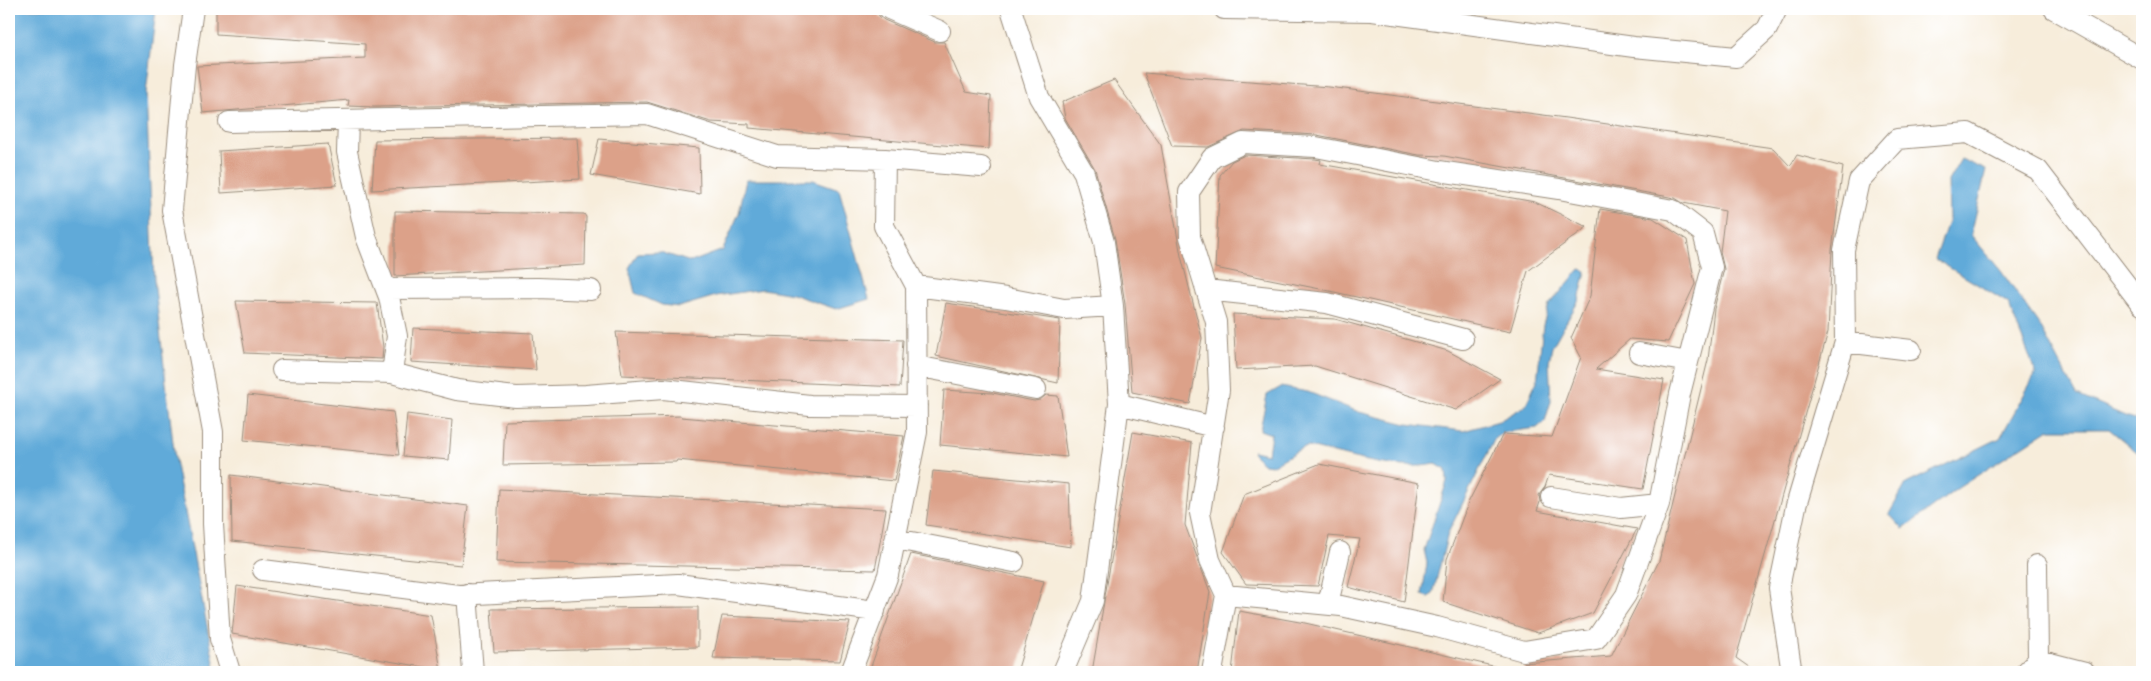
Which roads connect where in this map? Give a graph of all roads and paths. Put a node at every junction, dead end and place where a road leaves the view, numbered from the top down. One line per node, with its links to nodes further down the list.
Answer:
1 (193, 9): 44 (street)
2 (889, 9): 8 (street)
3 (1011, 9): 19 (street)
4 (1224, 9): 7 (street)
5 (1777, 9): 7 (street)
6 (2054, 9): 9 (street)
7 (1372, 10)
8 (940, 31)
9 (2142, 59)
10 (348, 120): 11 (street); 12 (street); 15 (street)
11 (229, 122)
12 (885, 159): 13 (street); 14 (street)
13 (981, 167)
14 (916, 286): 19 (street); 25 (street)
15 (386, 289): 16 (street); 27 (street)
16 (591, 290)
17 (1206, 290): 20 (street); 24 (street); 31 (street)
18 (2142, 305): 21 (street)
19 (1113, 306): 29 (street)
20 (1463, 339)
21 (1845, 342): 22 (street); 49 (street)
22 (1911, 350)
23 (1639, 353): 24 (street)
24 (1688, 362): 33 (street)
25 (916, 366): 28 (street); 30 (street)
26 (282, 370): 27 (street)
27 (392, 373): 30 (street)
28 (1036, 389)
29 (1119, 404): 31 (street); 47 (street)
30 (917, 406): 34 (street)
31 (1214, 427): 40 (street)
32 (1551, 497): 33 (street)
33 (1659, 504): 41 (street)
34 (896, 539): 36 (street); 42 (street)
35 (1340, 552): 41 (street)
36 (1014, 562)
37 (2037, 565): 43 (street)
38 (263, 570): 39 (street)
39 (467, 594): 42 (street); 45 (street)
40 (1226, 595): 41 (street); 48 (street)
41 (1328, 604)
42 (875, 611): 46 (street)
43 (2032, 666): 50 (street)
44 (230, 672)
45 (473, 672)
46 (851, 672)
47 (1063, 672)
48 (1212, 672)
49 (1794, 672)
50 (2085, 672)

